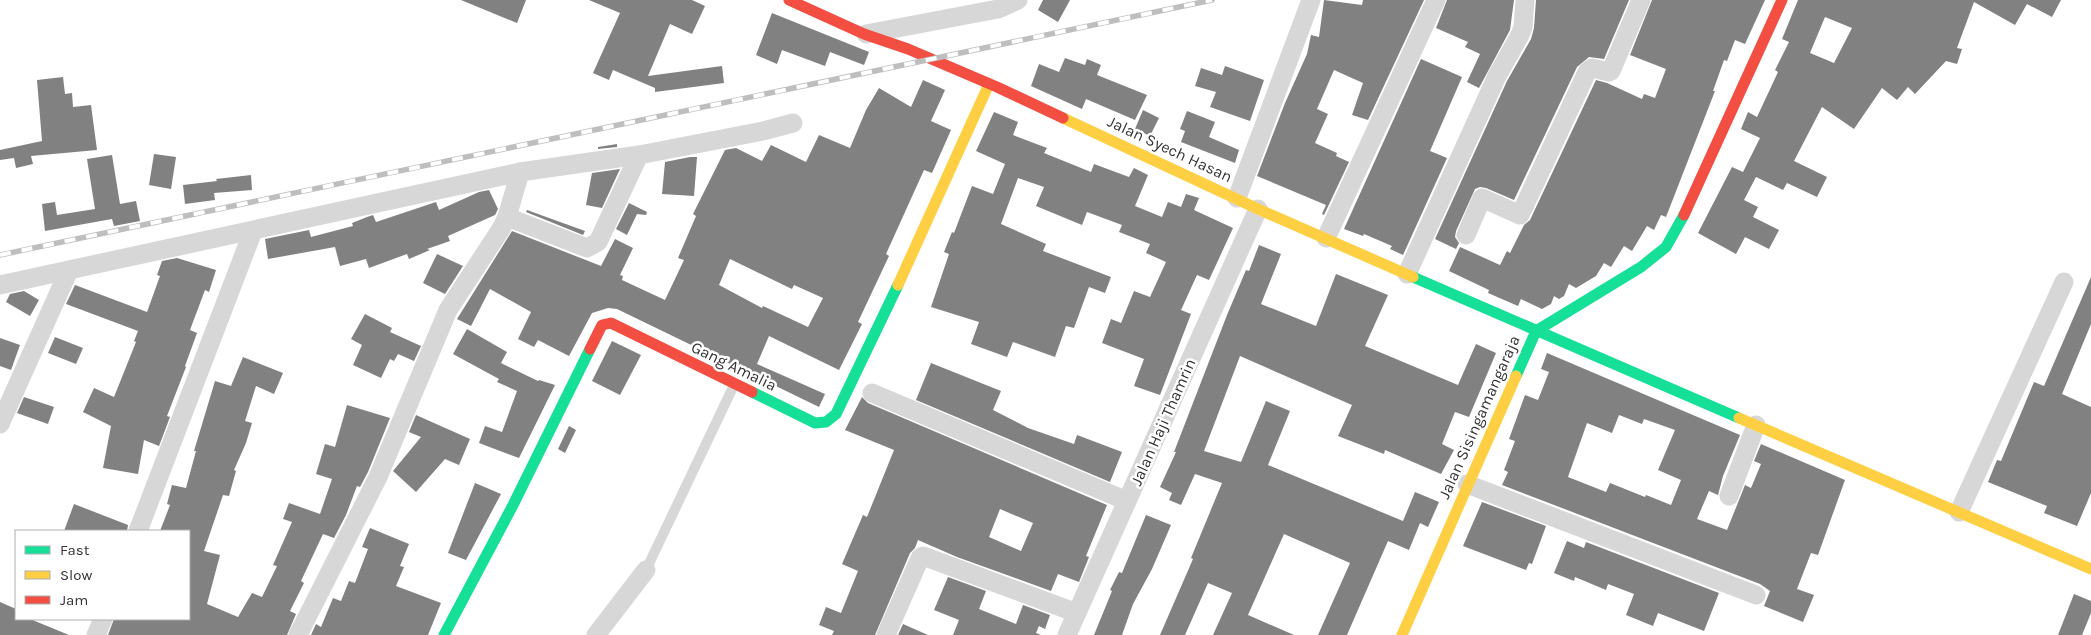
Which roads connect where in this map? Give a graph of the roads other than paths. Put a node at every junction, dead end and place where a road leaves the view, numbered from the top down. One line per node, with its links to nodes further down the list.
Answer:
1 (789, 0): 8 (street, Jalan Syech Hasan)
2 (1018, 0): 8 (street)
3 (1312, 0): 13 (street)
4 (1436, 0): 18 (street)
5 (1525, 0): 20 (street)
6 (1641, 0): 17 (street)
7 (1782, 0): 23 (street, Jalan Sisingamangaraja)
8 (864, 34): 9 (street, Jalan Syech Hasan)
9 (988, 84): 13 (street, Jalan Syech Hasan); 24 (street, Gang Amalia)
10 (792, 123): 11 (street)
11 (640, 155): 12 (street); 15 (street)
12 (520, 172): 15 (street); 16 (street)
13 (1237, 198): 14 (street, Jalan Syech Hasan)
14 (1258, 209): 18 (street, Jalan Syech Hasan); 30 (street, Jalan Haji Thamrin)
15 (507, 217): 39 (street)
16 (253, 231): 19 (street); 32 (street)
17 (1466, 235)
18 (1326, 238): 20 (street, Jalan Syech Hasan)
19 (69, 270): 22 (street); 26 (street)
20 (1407, 274): 23 (street, Jalan Syech Hasan)
21 (2064, 282): 31 (street)
22 (0, 285)
23 (1536, 331): 27 (street, Jalan Syech Hasan); 28 (street, Jalan Sisingamangaraja)
24 (734, 384): 34 (lane); 40 (street, Gang Amalia)
25 (872, 393): 30 (street)
26 (0, 424)
27 (1756, 425): 29 (street); 31 (street, Jalan Syech Hasan)
28 (1467, 484): 35 (street); 44 (street, Jalan Sisingamangaraja)
29 (1729, 496)
30 (1127, 501): 36 (street, Jalan Haji Thamrin)
31 (1959, 512): 33 (street, Jalan Syech Hasan)
32 (138, 530)
33 (2090, 567)
34 (646, 570): 41 (street)
35 (1756, 595)
36 (1077, 613): 42 (street); 43 (street, Jalan Haji Thamrin)
37 (103, 620): 38 (street)
38 (96, 635)
39 (298, 635)
40 (444, 635)
41 (596, 635)
42 (886, 635)
43 (1067, 635)
44 (1402, 635)

